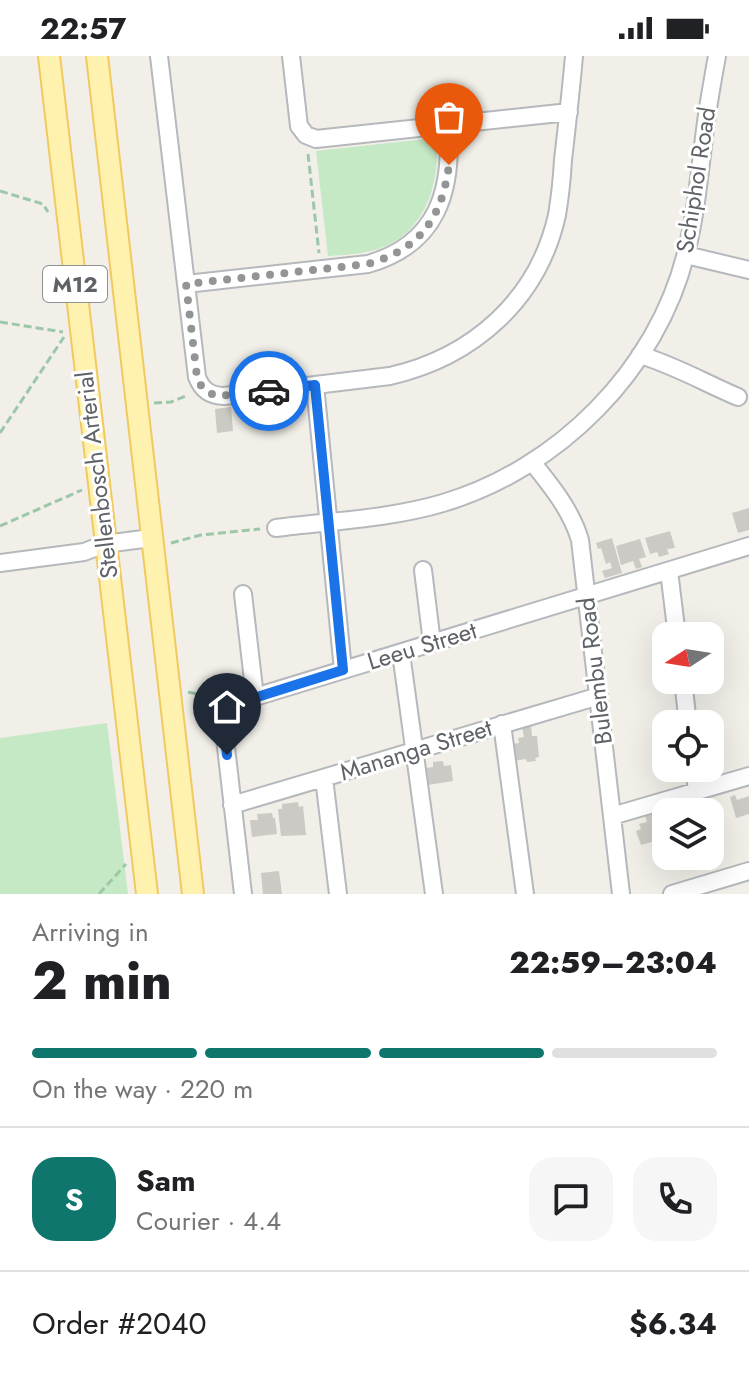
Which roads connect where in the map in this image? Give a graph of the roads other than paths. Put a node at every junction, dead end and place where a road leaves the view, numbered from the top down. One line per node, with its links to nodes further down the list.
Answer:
1 (49, 56): 19 (main road, Stellenbosch Arterial / M12)
2 (97, 56): 18 (main road, Stellenbosch Arterial / M12)
3 (159, 56): 11 (street)
4 (291, 56): 8 (street)
5 (574, 56): 7 (street)
6 (717, 56): 9 (street, Schiphol Road)
7 (569, 112): 8 (street); 13 (street)
8 (448, 125): 11 (street)
9 (686, 255): 10 (street); 12 (street, Schiphol Road)
10 (749, 270)
11 (186, 284): 13 (street)
12 (640, 355): 14 (street); 15 (street, Schiphol Road)
13 (315, 385): 16 (street)
14 (738, 397)
15 (532, 462): 16 (street, Schiphol Road); 25 (street, Bulembu Road)
16 (328, 522): 17 (street, Schiphol Road); 29 (street)
17 (276, 528)
18 (161, 541): 19 (street); 43 (main road, Stellenbosch Arterial / M12)
19 (105, 544): 21 (street); 42 (main road, Stellenbosch Arterial / M12)
20 (748, 552): 23 (street, Leeu Street)
21 (0, 563)
22 (423, 570): 27 (street)
23 (669, 571): 25 (street, Leeu Street); 26 (street)
24 (243, 594): 31 (street)
25 (586, 596): 27 (street, Leeu Street); 30 (street, Bulembu Road)
26 (675, 622)
27 (432, 643): 28 (street, Leeu Street)
28 (401, 653): 29 (street, Leeu Street); 33 (street)
29 (343, 670): 31 (street, Leeu Street)
30 (599, 696): 32 (street, Mananga Street); 39 (street, Bulembu Road)
31 (255, 697): 38 (street, Leeu Street)
32 (502, 724): 33 (street, Mananga Street); 47 (street)
33 (414, 751): 35 (street, Mananga Street); 46 (street)
34 (749, 776): 37 (street)
35 (324, 778): 38 (street, Mananga Street); 45 (street)
36 (696, 782): 37 (street)
37 (697, 791): 39 (street)
38 (232, 805): 44 (street)
39 (612, 816): 48 (street, Bulembu Road)
40 (749, 871): 41 (street)
41 (702, 890): 49 (street)
42 (147, 894)
43 (193, 894)
44 (243, 894)
45 (338, 894)
46 (434, 894)
47 (525, 894)
48 (621, 894)
49 (672, 894)

